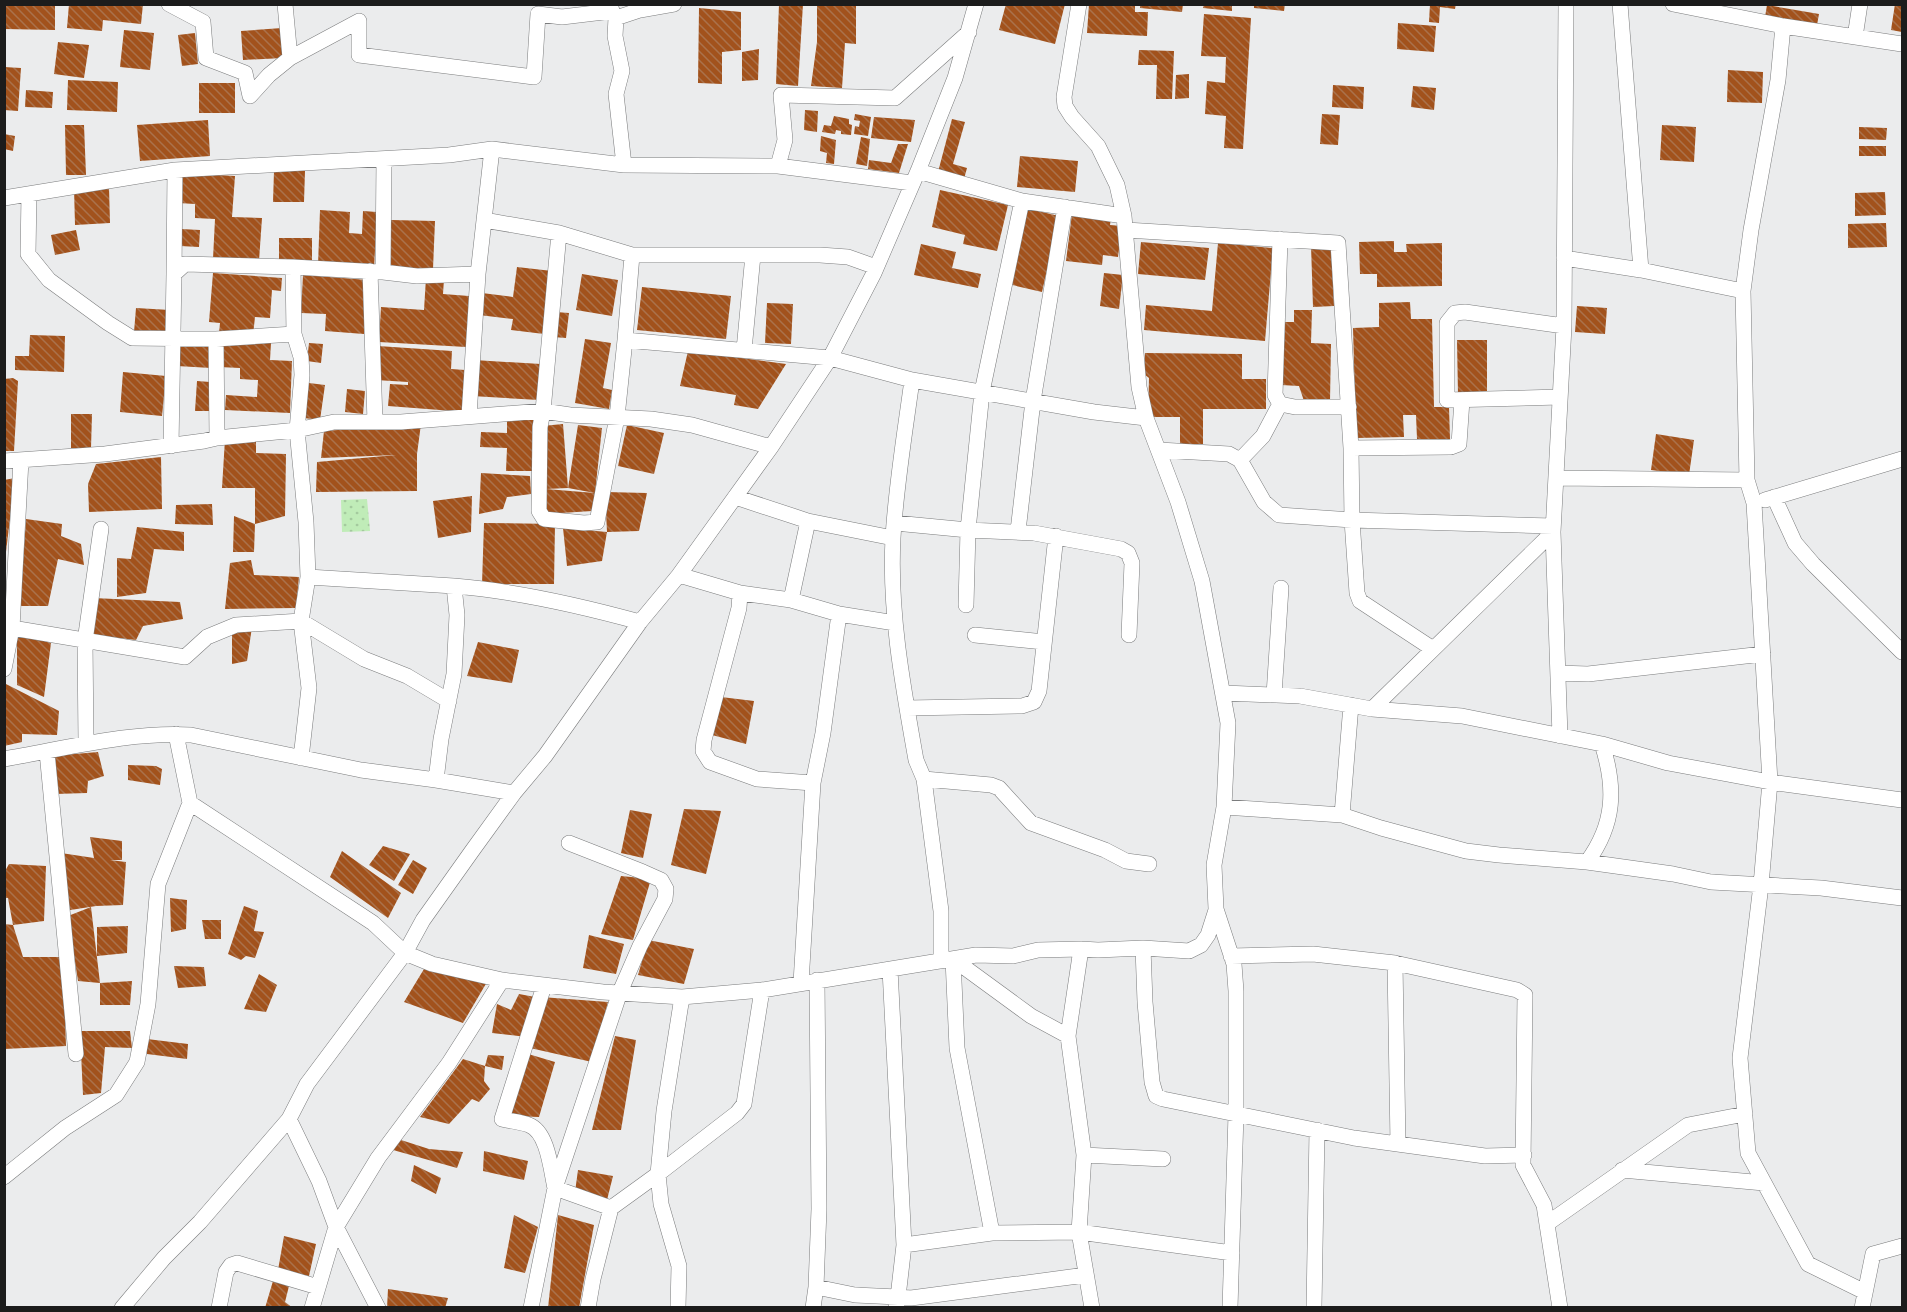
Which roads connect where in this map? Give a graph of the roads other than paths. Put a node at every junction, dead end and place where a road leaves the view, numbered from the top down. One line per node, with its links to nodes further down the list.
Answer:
1 (169, 4): 18 (street)
2 (285, 4): 18 (street)
3 (358, 4): 13 (street)
4 (610, 4): 13 (street)
5 (674, 4): 21 (street)
6 (976, 4): 15 (street)
7 (1079, 4): 30 (street)
8 (1566, 4): 35 (street)
9 (1620, 4): 38 (street)
10 (1673, 4): 12 (street)
11 (1860, 4): 16 (street)
12 (1694, 7): 14 (street)
13 (359, 21): 18 (street)
14 (1783, 26): 16 (street); 42 (street)
15 (969, 32): 22 (street); 24 (street)
16 (1855, 37): 17 (street)
17 (1902, 44)
18 (290, 58)
19 (492, 149): 20 (street); 21 (street); 29 (street)
20 (384, 159): 23 (street); 39 (street)
21 (624, 165): 22 (street)
22 (778, 166): 24 (street)
23 (175, 170): 25 (street); 40 (street)
24 (915, 177): 27 (street); 37 (street)
25 (29, 194): 26 (street); 45 (street)
26 (4, 198)
27 (1022, 201): 28 (street); 51 (street)
28 (1065, 207): 30 (street); 54 (street)
29 (484, 220): 31 (street); 41 (street)
30 (1125, 223): 32 (street); 60 (street)
31 (559, 233): 33 (street); 57 (street)
32 (1280, 239): 55 (street); 56 (street)
33 (632, 255): 34 (street); 47 (street)
34 (753, 255): 37 (street); 48 (street)
35 (1564, 258): 38 (street); 43 (street)
36 (293, 267): 39 (street); 40 (street); 44 (street)
37 (876, 267): 49 (street)
38 (1641, 270): 42 (street)
39 (376, 272): 41 (street); 61 (street)
40 (174, 274): 45 (street)
41 (478, 274): 58 (street)
42 (1743, 291): 73 (street)
43 (1564, 326): 52 (street); 53 (street)
44 (294, 334): 46 (street); 62 (street)
45 (173, 339): 46 (street); 64 (street)
46 (216, 339): 63 (street)
47 (625, 340): 48 (street); 59 (street)
48 (744, 350): 49 (street)
49 (830, 358): 50 (street); 65 (street)
50 (912, 380): 51 (street); 81 (street)
51 (982, 392): 54 (street); 82 (street)
52 (1560, 397): 53 (street); 72 (street)
53 (1462, 400): 66 (street)
54 (1033, 401): 60 (street); 83 (street)
55 (1280, 404): 56 (street); 70 (street)
56 (1348, 407): 66 (street)
57 (543, 411): 58 (street); 59 (street); 59 (street)
58 (469, 416): 61 (street)
59 (617, 417): 65 (street)
60 (1146, 418): 67 (street)
61 (375, 422): 62 (street)
62 (297, 430): 63 (street); 86 (street)
63 (217, 438): 64 (street)
64 (171, 446): 69 (street)
65 (771, 447): 74 (street)
66 (1351, 448): 77 (street)
67 (1159, 450): 70 (street); 106 (street)
68 (1902, 459): 75 (street)
69 (21, 460): 71 (street); 96 (street)
70 (1240, 460): 77 (street)
71 (4, 461)
72 (1556, 478): 73 (street); 80 (street)
73 (1747, 480): 76 (street)
74 (735, 497): 78 (street); 85 (street)
75 (1774, 497): 76 (street); 102 (street)
76 (1754, 503): 103 (street)
77 (1352, 520): 80 (street); 101 (street)
78 (808, 521): 81 (street); 90 (street)
79 (101, 529): 99 (street)
80 (1553, 529): 101 (street); 105 (street)
81 (894, 530): 82 (street); 95 (street)
82 (968, 530): 83 (street); 91 (street)
83 (1018, 531): 84 (street)
84 (1056, 536): 98 (street); 100 (street)
85 (679, 575): 89 (street); 94 (street)
86 (308, 577): 87 (street); 93 (street)
87 (454, 586): 94 (street); 108 (street)
88 (1281, 588): 107 (street)
89 (740, 593): 90 (street); 122 (street)
90 (791, 600): 92 (street)
91 (966, 604)
92 (839, 614): 95 (street); 122 (street)
93 (301, 621): 99 (street); 108 (street); 117 (street)
94 (640, 622): 123 (street)
95 (895, 623): 110 (street)
96 (12, 628): 99 (street); 104 (street)
97 (975, 635): 100 (street)
98 (1129, 635)
99 (85, 641): 114 (street)
100 (1044, 642): 110 (street)
101 (1433, 650): 111 (street)
102 (1902, 652)
103 (1762, 654): 105 (street); 121 (street)
104 (4, 669)
105 (1558, 673): 113 (street)
106 (1224, 693): 107 (street); 126 (street)
107 (1274, 695): 109 (street)
108 (449, 701): 120 (street)
109 (1351, 705): 111 (street); 127 (street)
110 (907, 708): 119 (street)
111 (1372, 709): 113 (street)
112 (176, 734): 114 (street); 117 (street); 125 (street)
113 (1560, 736): 115 (street)
114 (86, 743): 116 (street)
115 (1602, 744): 121 (street); 129 (street)
116 (47, 752): 118 (street); 149 (street)
117 (301, 758): 120 (street)
118 (4, 759)
119 (924, 779): 130 (street); 138 (street)
120 (436, 780): 123 (street)
121 (1770, 782): 124 (street); 131 (street)
122 (813, 783): 143 (street)
123 (514, 793): 136 (street)
124 (1902, 800)
125 (190, 803): 136 (street); 160 (street)
126 (1224, 807): 127 (street); 133 (street)
127 (1342, 815): 129 (street)
128 (569, 843): 146 (street)
129 (1587, 862): 131 (street)
130 (1149, 864)
131 (1761, 885): 132 (street); 151 (street)
132 (1902, 898)
133 (1216, 909): 134 (street); 137 (street)
134 (1143, 948): 135 (street); 150 (street)
135 (1081, 949): 138 (street); 148 (street)
136 (405, 954): 142 (street); 152 (street)
137 (1231, 956): 139 (street); 150 (street)
138 (947, 960): 140 (street); 148 (street); 167 (street)
139 (1395, 963): 154 (street); 156 (street)
140 (890, 969): 141 (street); 168 (street)
141 (817, 980): 143 (street); 173 (street)
142 (502, 981): 144 (street); 165 (street)
143 (801, 982): 145 (street)
144 (544, 986): 146 (street); 162 (street)
145 (762, 990): 147 (street); 159 (street)
146 (620, 992): 147 (street); 162 (street)
147 (682, 997): 159 (street)
148 (1068, 1036): 155 (street)
149 (76, 1054)
150 (1236, 1114): 153 (street); 170 (street)
151 (1744, 1114): 158 (street); 161 (street)
152 (290, 1119): 165 (street); 176 (street)
153 (1317, 1130): 154 (street); 186 (street)
154 (1398, 1144): 156 (street)
155 (1084, 1155): 157 (street); 166 (street)
156 (1524, 1155): 164 (street)
157 (1163, 1159)
158 (1622, 1170): 161 (street); 164 (street)
159 (658, 1174): 163 (street); 182 (street)
160 (4, 1177)
161 (1764, 1183): 174 (street)
162 (555, 1188): 163 (street); 180 (street)
163 (611, 1208): 181 (street)
164 (1548, 1223): 187 (street)
165 (336, 1227): 172 (street); 179 (street)
166 (1080, 1232): 167 (street); 170 (street); 171 (street)
167 (992, 1233): 168 (street)
168 (904, 1245): 175 (street)
169 (1902, 1246): 174 (street)
170 (1232, 1253): 185 (street)
171 (1086, 1275): 175 (street); 184 (street)
172 (318, 1287): 177 (street); 178 (street)
173 (816, 1287): 175 (street); 183 (street)
174 (1864, 1300)
175 (897, 1302)
176 (123, 1308)
177 (219, 1308)
178 (312, 1308)
179 (378, 1308)
180 (531, 1308)
181 (588, 1308)
182 (678, 1308)
183 (813, 1308)
184 (1092, 1308)
185 (1230, 1308)
186 (1314, 1308)
187 (1560, 1308)

